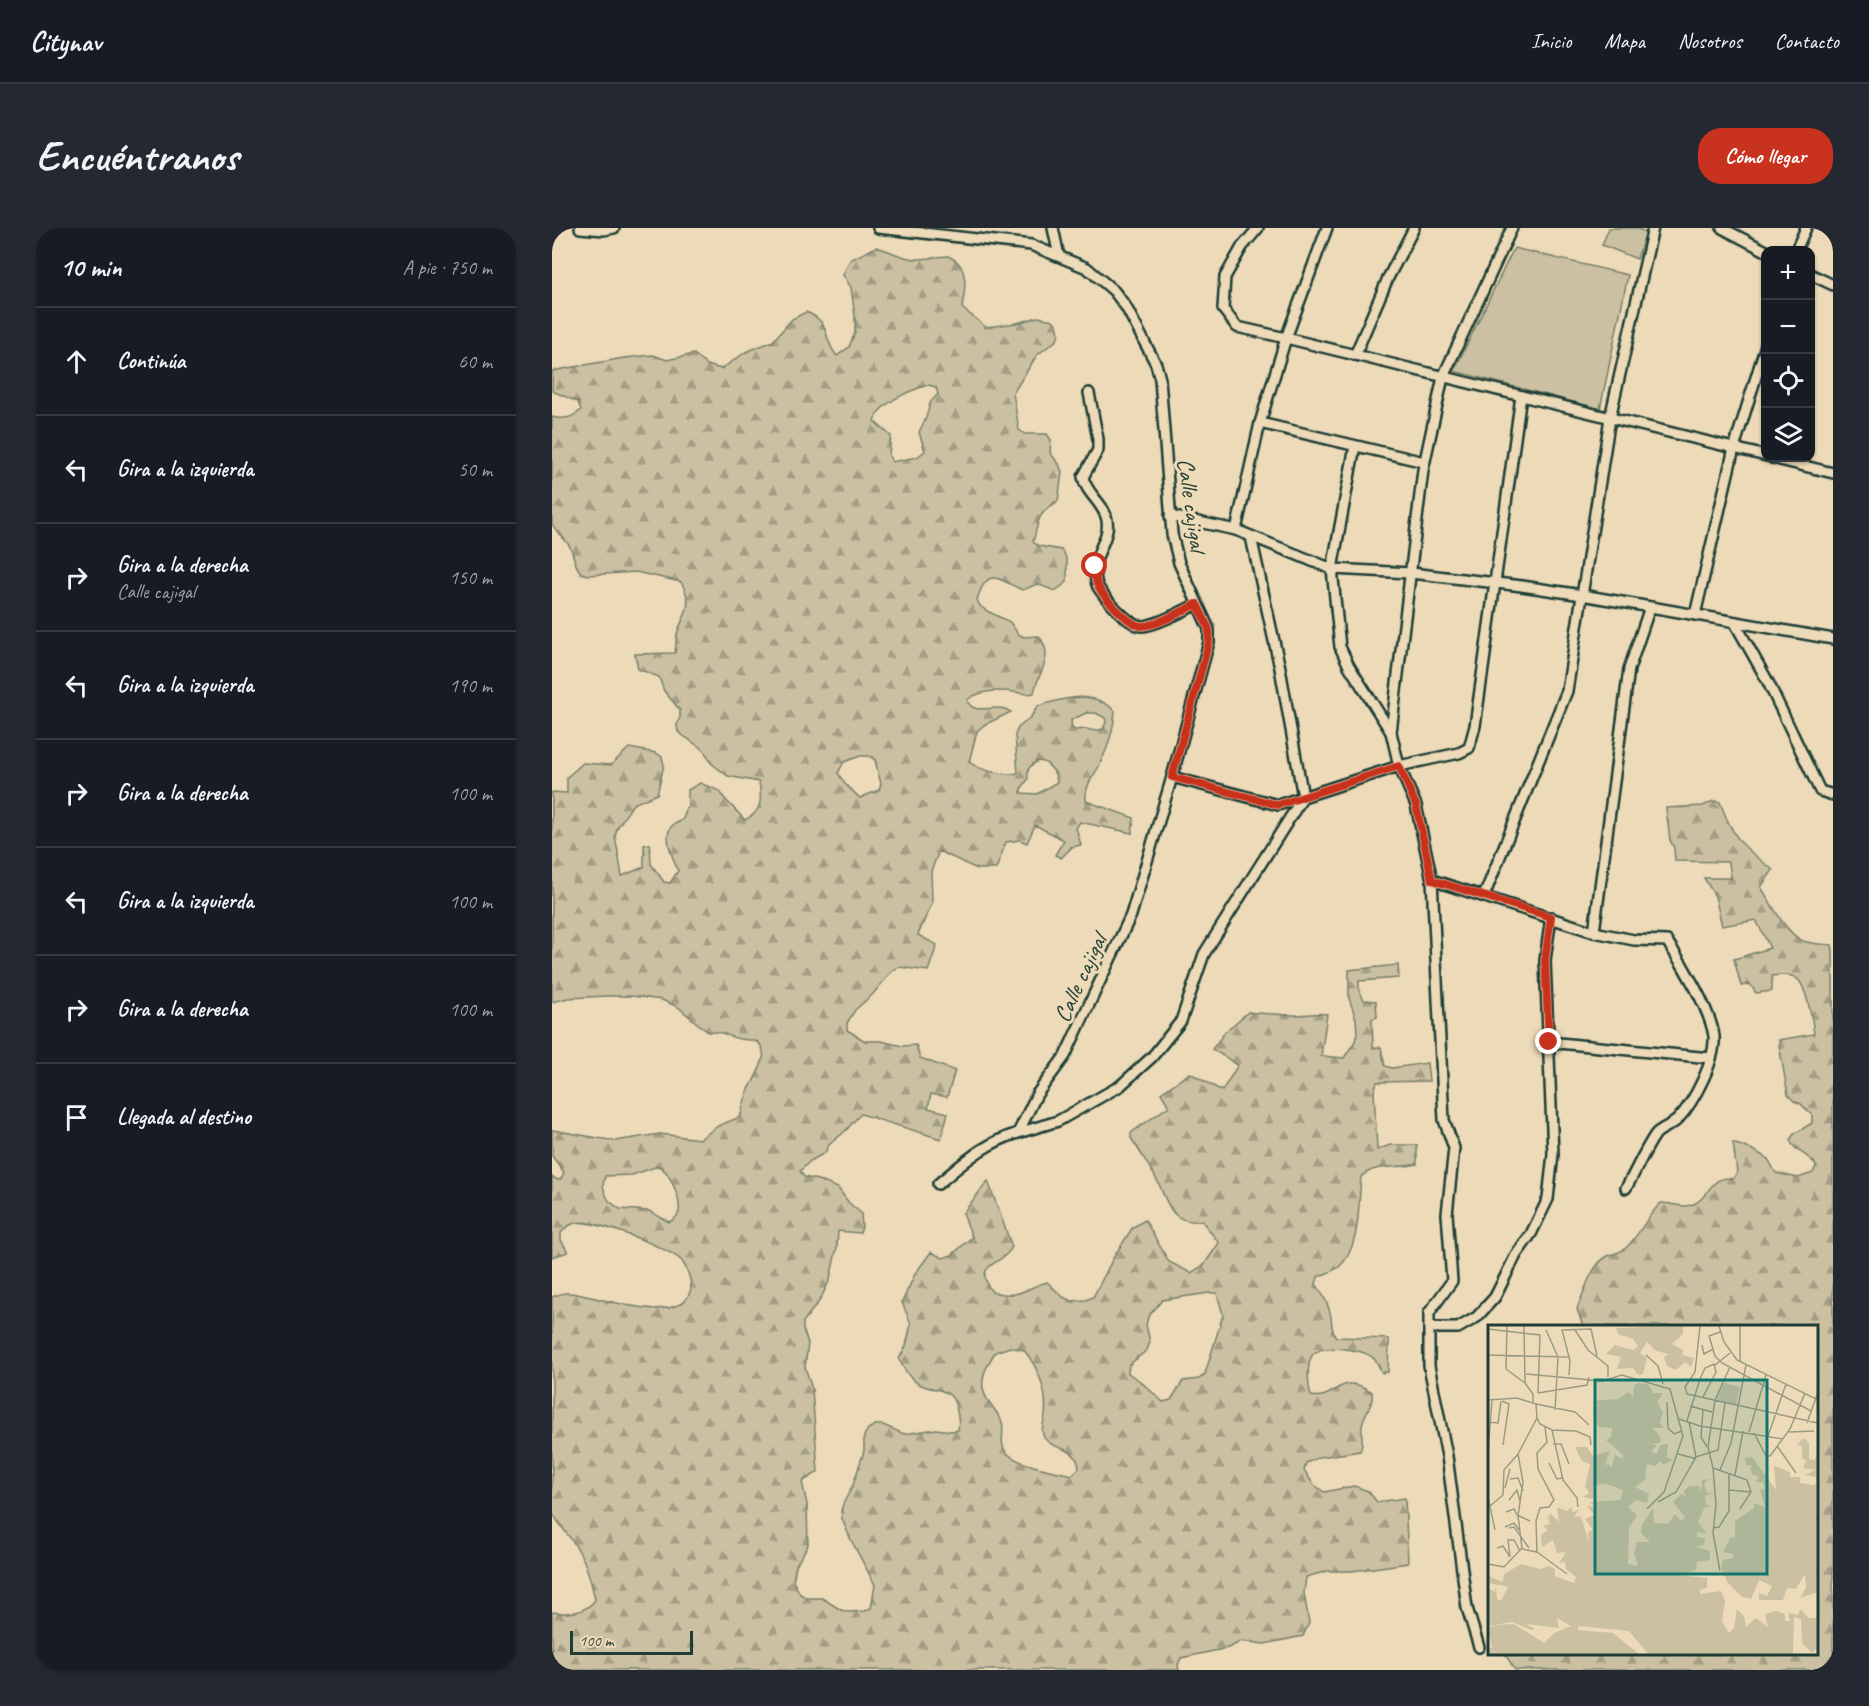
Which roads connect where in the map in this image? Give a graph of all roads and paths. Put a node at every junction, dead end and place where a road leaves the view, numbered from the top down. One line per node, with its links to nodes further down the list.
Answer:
1 (580, 228): 2 (street)
2 (614, 228)
3 (878, 228): 14 (street, Calle cajigal)
4 (1053, 228): 14 (street)
5 (1258, 228): 17 (street)
6 (1327, 228): 17 (street)
7 (1414, 228): 19 (street)
8 (1512, 228): 20 (street)
9 (1653, 228): 23 (street)
10 (1722, 228): 13 (street)
11 (1806, 228): 12 (street)
12 (1798, 246)
13 (1761, 248)
14 (1059, 256): 31 (street, Calle cajigal)
15 (1815, 276): 16 (street)
16 (1833, 285)
17 (1286, 338): 19 (street); 24 (street)
18 (1763, 354): 26 (street)
19 (1355, 355): 20 (street)
20 (1443, 377): 22 (street); 28 (street)
21 (1089, 393): 38 (street)
22 (1521, 396): 23 (street); 36 (street)
23 (1610, 418): 26 (street); 37 (street)
24 (1260, 423): 25 (street); 32 (street)
25 (1354, 446): 28 (street); 34 (street)
26 (1734, 448): 27 (street); 40 (street)
27 (1761, 455)
28 (1425, 462): 35 (street)
29 (1789, 462): 30 (street)
30 (1833, 472)
31 (1170, 516): 32 (street); 38 (street, Calle cajigal)
32 (1236, 530): 33 (street)
33 (1251, 537): 34 (street); 47 (street)
34 (1332, 570): 35 (street); 43 (street)
35 (1410, 573): 36 (street); 43 (street)
36 (1496, 583): 37 (street); 44 (street)
37 (1582, 595): 39 (street); 49 (street)
38 (1197, 604): 45 (street, Calle cajigal)
39 (1650, 607): 40 (street); 51 (street)
40 (1695, 615): 41 (street)
41 (1735, 623): 42 (street); 46 (street)
42 (1833, 639)
43 (1390, 732): 44 (street)
44 (1399, 766): 47 (street); 48 (street)
45 (1172, 777): 47 (street); 54 (street, Calle cajigal)
46 (1833, 795)
47 (1303, 797): 54 (street)
48 (1432, 880): 49 (street); 57 (street)
49 (1484, 896): 50 (street)
50 (1551, 917): 51 (street); 52 (street)
51 (1594, 932): 53 (street)
52 (1549, 1042): 53 (street); 57 (street)
53 (1710, 1058): 56 (street)
54 (1018, 1133): 55 (street)
55 (938, 1185)
56 (1626, 1188)
57 (1429, 1328): 58 (street)
58 (1479, 1647)

